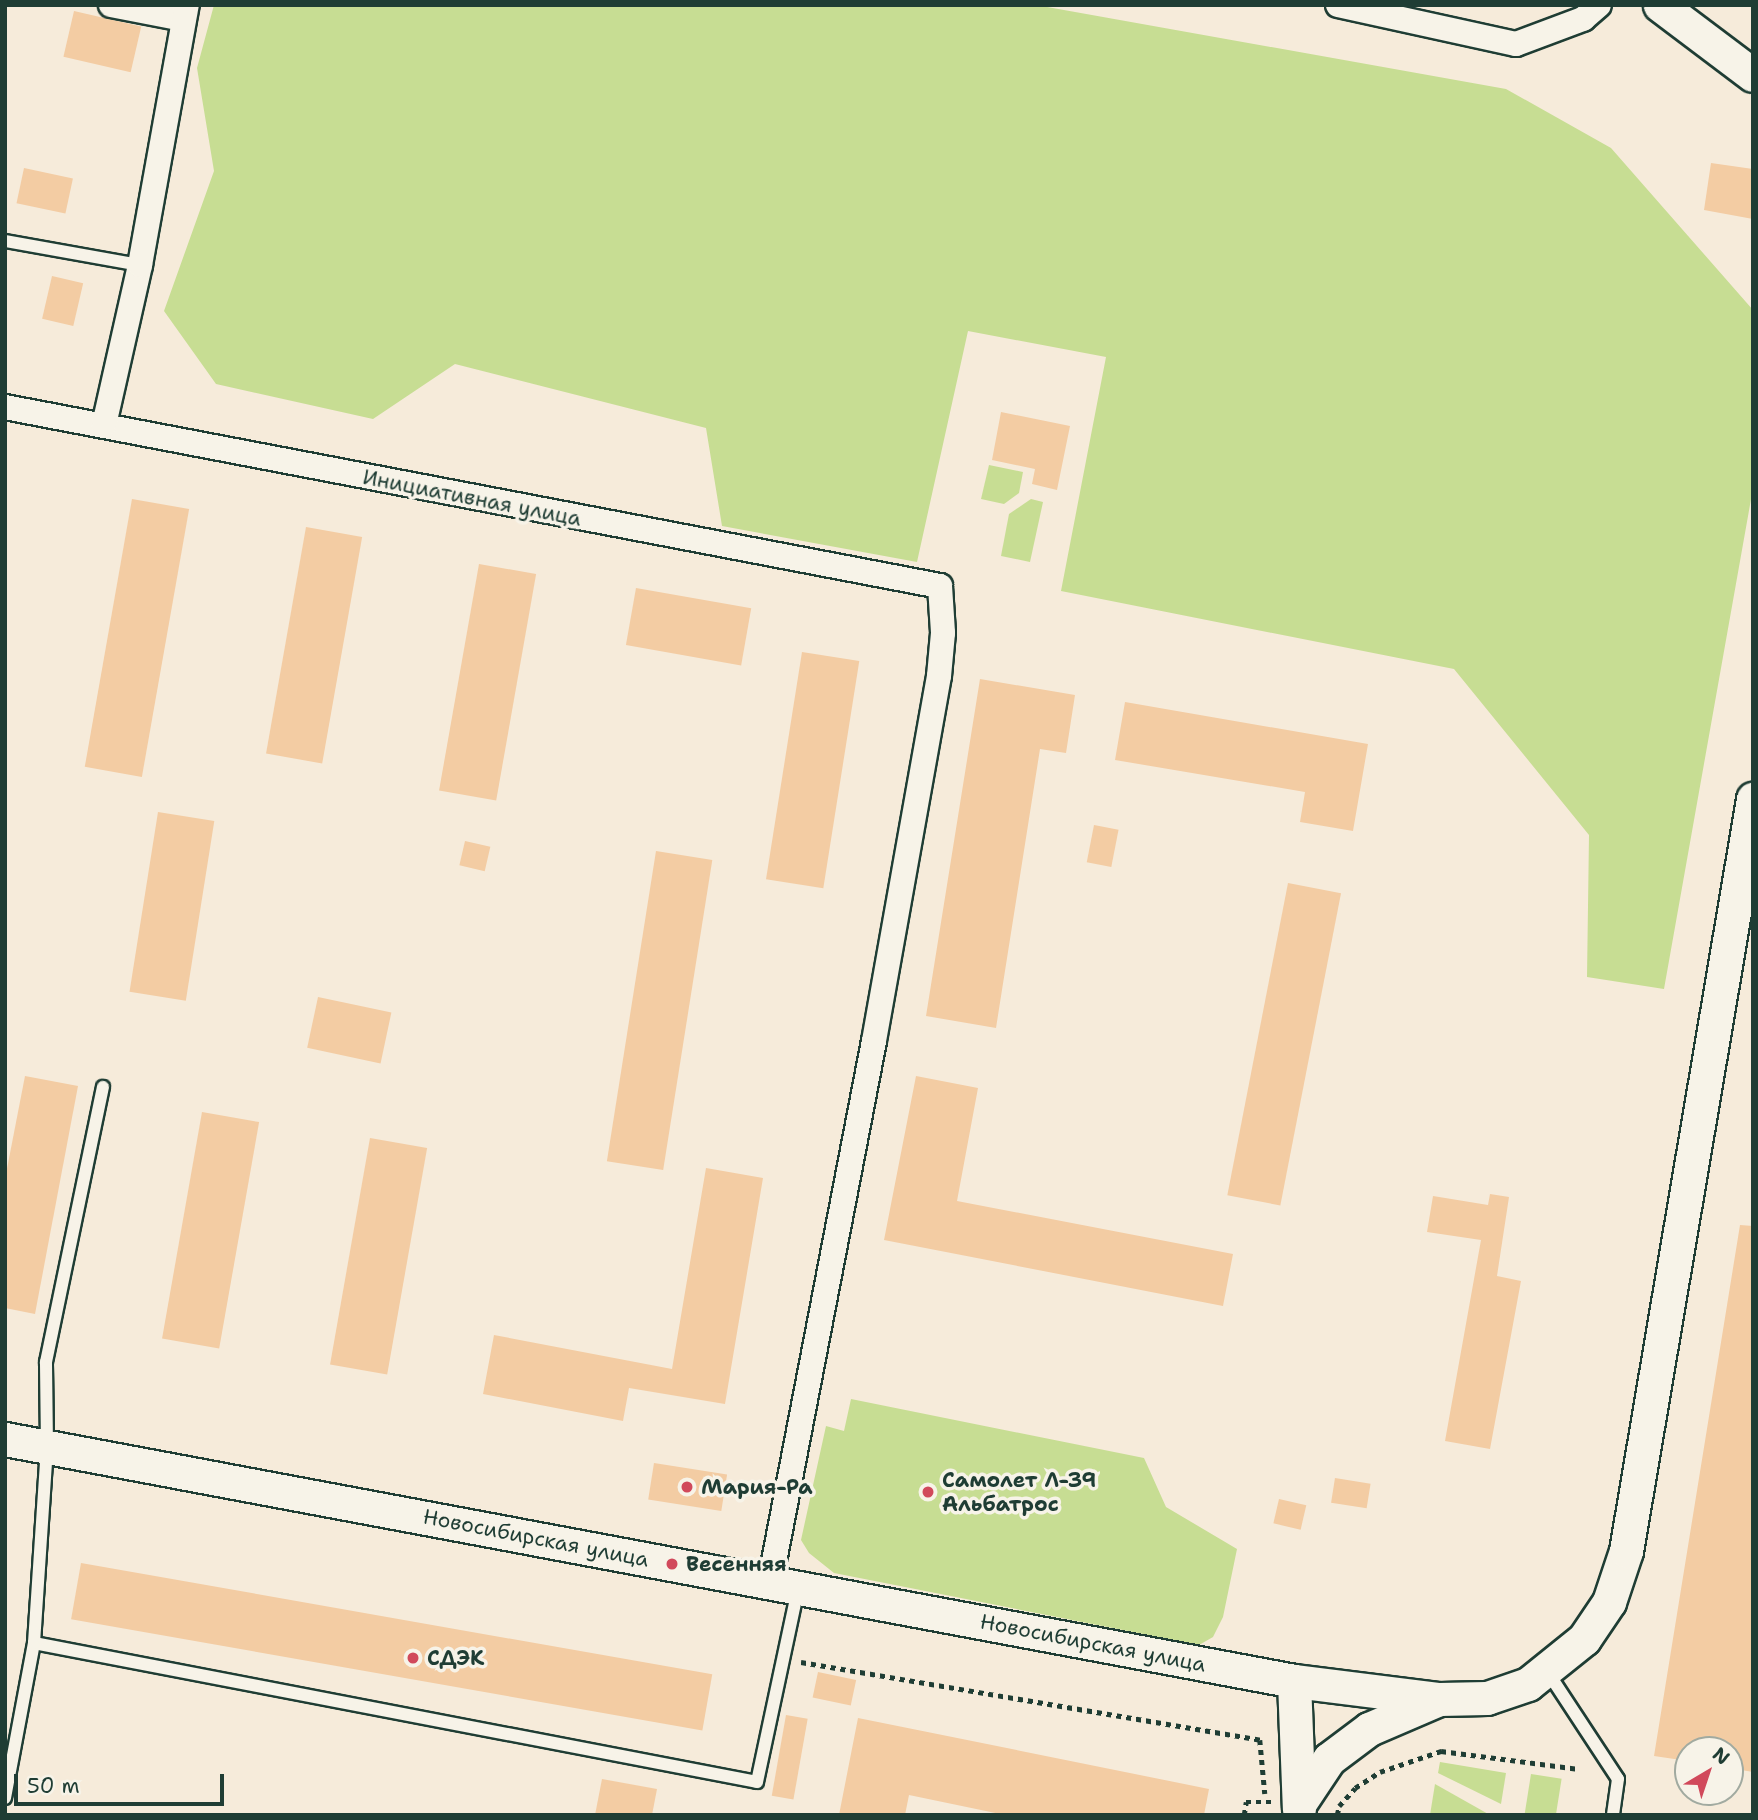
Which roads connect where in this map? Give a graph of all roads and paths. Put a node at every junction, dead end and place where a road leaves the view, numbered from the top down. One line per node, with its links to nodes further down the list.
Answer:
1 (111, 5): 5 (street)
2 (1338, 5): 3 (street)
3 (1599, 5)
4 (1660, 5): 6 (main road)
5 (185, 12): 8 (street)
6 (1753, 75)
7 (5, 241): 8 (lane)
8 (140, 265): 10 (street)
9 (5, 407): 10 (street, Инициативная улица)
10 (104, 425): 15 (street, Инициативная улица)
11 (1753, 799): 18 (main road)
12 (103, 1087): 14 (lane)
13 (5, 1439): 14 (main road, Новосибирская улица)
14 (47, 1446): 15 (main road, Новосибирская улица); 16 (lane)
15 (784, 1585): 17 (lane); 19 (main road, Новосибирская улица)
16 (34, 1643): 17 (lane); 22 (lane)
17 (783, 1659): 23 (path)
18 (1547, 1671): 20 (main road); 27 (lane)
19 (1294, 1681): 20 (main road, Новосибирская улица); 24 (main road)
20 (1439, 1699): 24 (main road)
21 (1579, 1769): 26 (path)
22 (5, 1798)
23 (1266, 1802): 24 (path); 25 (path)
24 (1292, 1807)
25 (1244, 1815)
26 (1337, 1815)
27 (1614, 1815)

